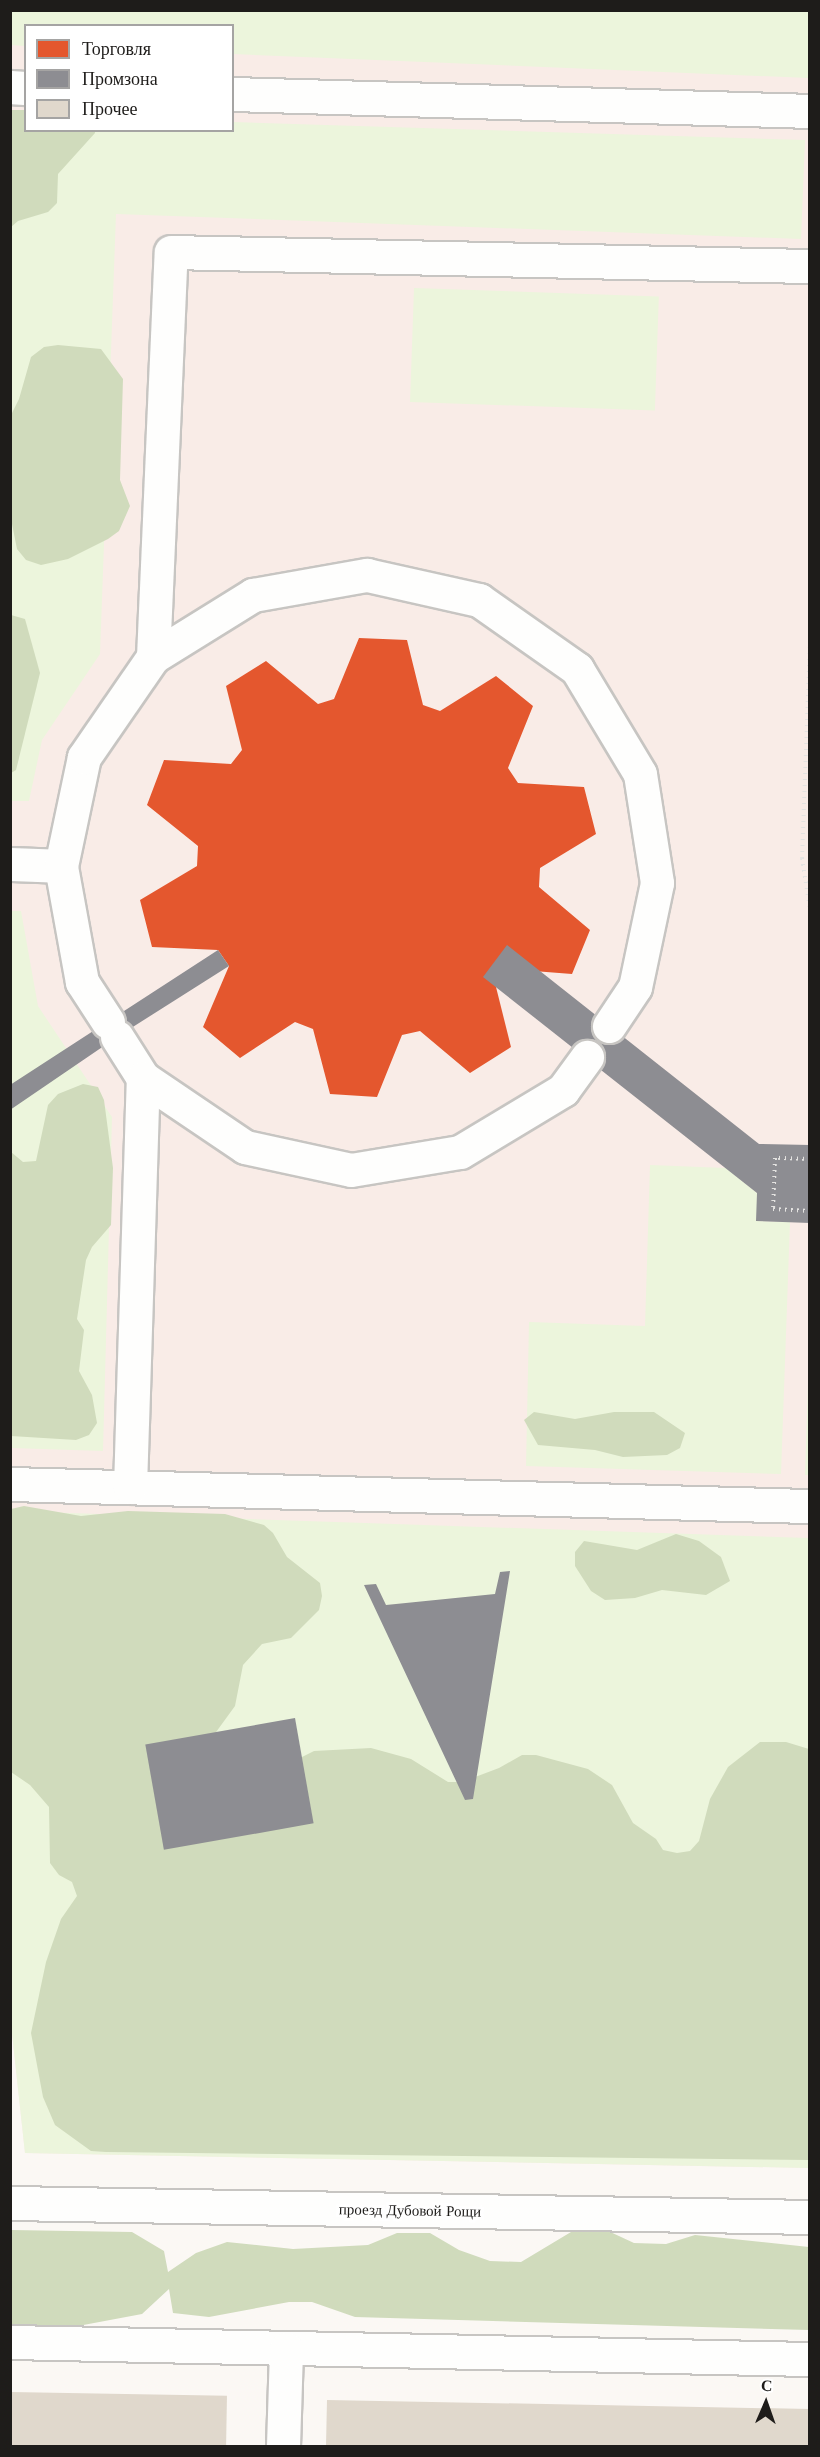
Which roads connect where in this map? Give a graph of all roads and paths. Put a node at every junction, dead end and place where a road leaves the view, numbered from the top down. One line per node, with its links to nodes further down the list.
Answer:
1 (234, 94): 2 (street)
2 (810, 111)
3 (810, 266): 5 (street)
4 (810, 641): 6 (path)
5 (153, 657): 9 (street); 11 (street)
6 (802, 858): 7 (path); 10 (path)
7 (810, 858)
8 (10, 864): 9 (street)
9 (61, 866): 13 (street)
10 (810, 909)
11 (609, 1026)
12 (587, 1057): 13 (street)
13 (143, 1078): 17 (street)
14 (810, 1159): 15 (path)
15 (810, 1210)
16 (10, 1484): 17 (street)
17 (130, 1487): 18 (street)
18 (810, 1506)
19 (10, 2203): 20 (street, проезд Дубовой Рощи)
20 (810, 2217)
21 (10, 2342): 22 (street)
22 (286, 2349): 23 (street); 24 (street)
23 (810, 2359)
24 (283, 2446)

